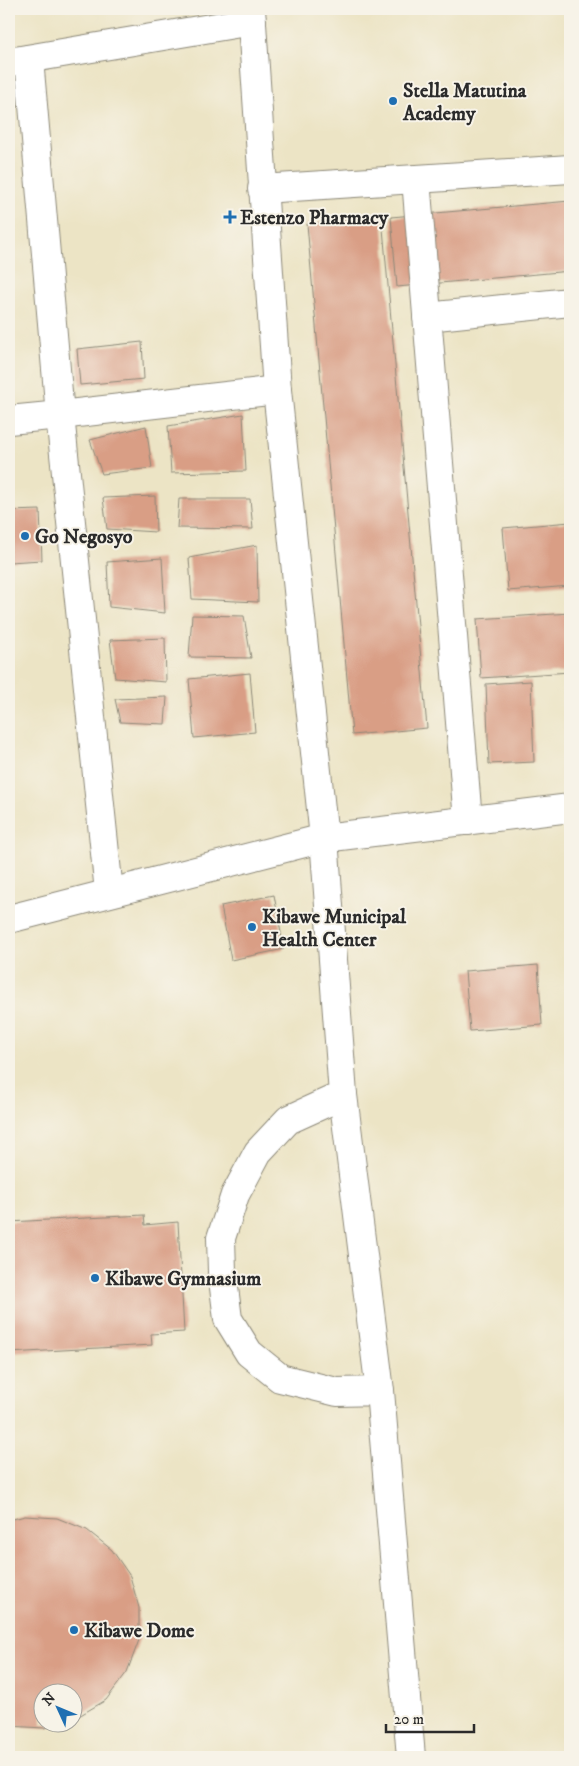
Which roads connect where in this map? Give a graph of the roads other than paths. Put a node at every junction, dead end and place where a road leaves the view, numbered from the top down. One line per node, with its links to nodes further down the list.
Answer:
1 (252, 15): 2 (street); 5 (street)
2 (19, 60): 9 (street)
3 (570, 169): 4 (street)
4 (416, 179): 5 (street); 7 (street)
5 (262, 189): 8 (street)
6 (570, 302): 7 (street)
7 (427, 317): 12 (street)
8 (277, 390): 9 (street); 13 (street)
9 (60, 415): 10 (street); 14 (street)
10 (9, 420)
11 (570, 808): 12 (street)
12 (468, 821): 13 (street)
13 (324, 838): 14 (street); 16 (street)
14 (109, 892): 15 (street)
15 (9, 918)
16 (343, 1095): 17 (street); 17 (street)
17 (380, 1391): 18 (street)
18 (410, 1757)

